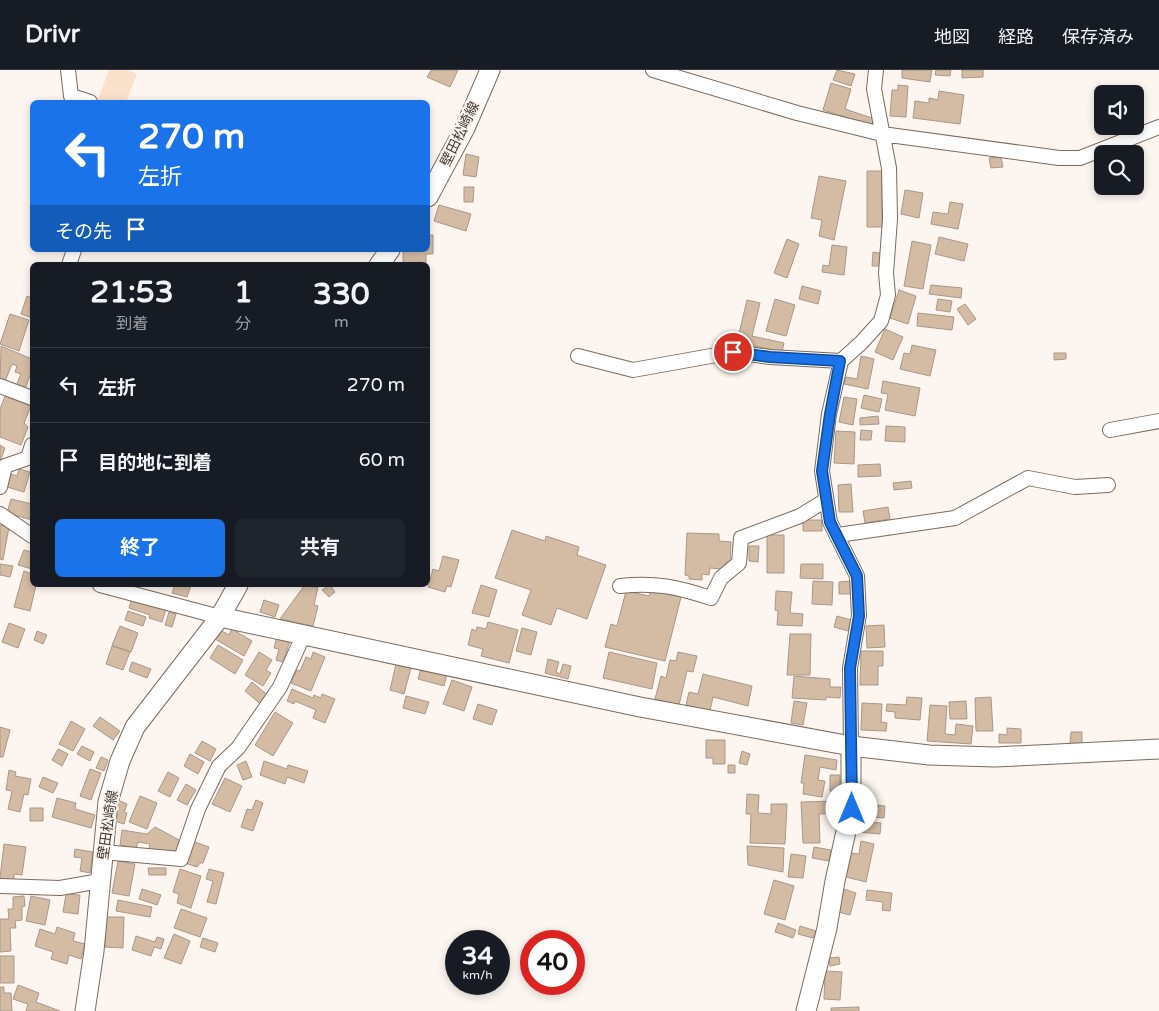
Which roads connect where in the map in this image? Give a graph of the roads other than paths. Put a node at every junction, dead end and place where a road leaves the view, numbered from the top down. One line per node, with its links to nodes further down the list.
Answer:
1 (68, 70): 5 (street)
2 (490, 70): 8 (street, 壁田松崎線)
3 (653, 70): 7 (street)
4 (876, 70): 7 (street)
5 (84, 100)
6 (1159, 127): 7 (street)
7 (882, 134): 10 (street)
8 (430, 193)
9 (578, 356): 10 (street)
10 (840, 361): 18 (street)
11 (0, 386): 12 (street)
12 (30, 397)
13 (1159, 421): 14 (street)
14 (1110, 430)
15 (30, 452): 17 (street)
16 (1108, 485): 21 (street)
17 (0, 487)
18 (826, 500): 21 (street); 22 (street)
19 (0, 514): 20 (street)
20 (30, 535)
21 (838, 535): 28 (street)
22 (620, 586)
23 (118, 587): 25 (street)
24 (237, 587): 26 (street, 壁田松崎線)
25 (136, 589): 26 (street)
26 (220, 617): 27 (street); 30 (street, 壁田松崎線)
27 (304, 634): 28 (street); 30 (street)
28 (852, 746): 29 (street); 34 (street)
29 (1159, 750)
30 (104, 852): 31 (street, 壁田松崎線)
31 (100, 881): 32 (street); 33 (street, 壁田松崎線)
32 (0, 886)
33 (85, 1011)
34 (806, 1011)

